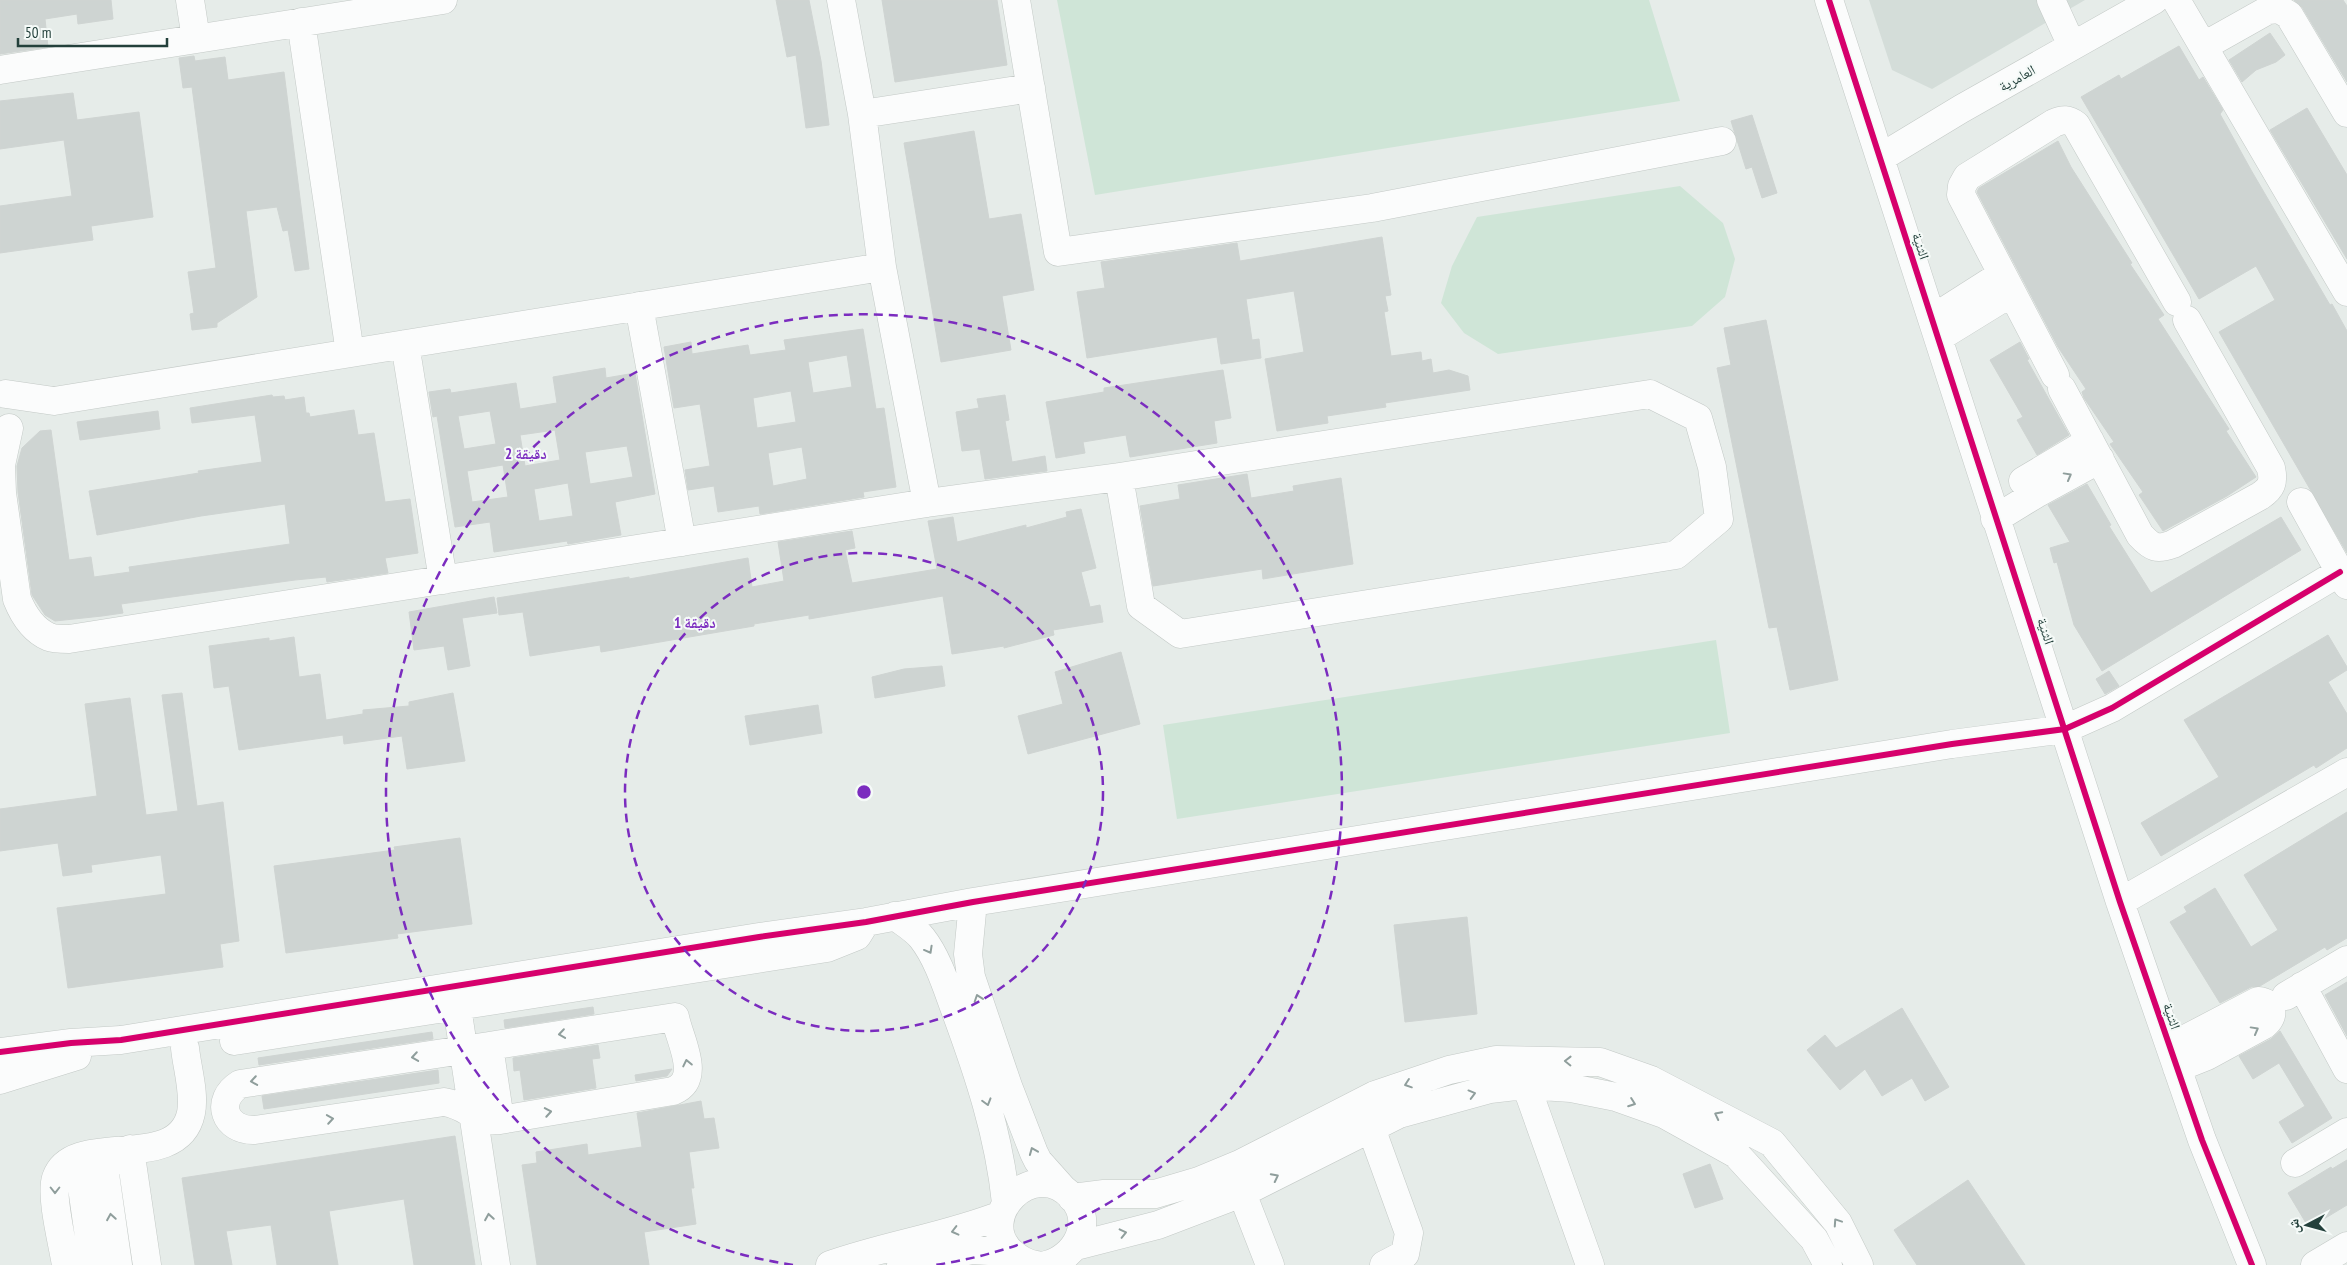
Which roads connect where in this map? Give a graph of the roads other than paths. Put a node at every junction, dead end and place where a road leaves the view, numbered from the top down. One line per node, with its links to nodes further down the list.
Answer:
1 (190, 0): 11 (street)
2 (443, 0): 9 (street)
3 (841, 0): 17 (street)
4 (1016, 0): 15 (street)
5 (1829, 0): 19 (street, الثنية)
6 (2051, 0): 12 (street)
7 (2154, 0): 12 (street, العامرية)
8 (2176, 0): 13 (street)
9 (349, 7): 10 (street)
10 (301, 22): 11 (street); 26 (street)
11 (196, 39): 14 (street)
12 (2072, 46): 19 (street, العامرية)
13 (2204, 46): 16 (street); 22 (street)
14 (0, 70)
15 (1031, 88): 17 (street); 18 (street)
16 (2347, 113)
17 (862, 114): 20 (street)
18 (1722, 141)
19 (1880, 158): 24 (street, الثنية)
20 (882, 267): 23 (street); 34 (street)
21 (2006, 284): 24 (street); 30 (street); 30 (street)
22 (2347, 292)
23 (639, 306): 25 (street); 36 (street)
24 (1935, 329): 35 (street, الثنية)
25 (405, 344): 26 (street); 38 (street)
26 (350, 353): 28 (street)
27 (2, 391): 28 (street); 29 (street)
28 (54, 401): 29 (street)
29 (7, 428): 32 (street)
30 (2095, 450): 35 (street)
31 (1119, 477): 31 (street); 34 (street)
32 (1, 491): 38 (street)
33 (2301, 502): 37 (street)
34 (927, 503): 36 (street)
35 (1992, 510): 39 (street, الثنية)
36 (682, 542): 38 (street)
37 (2344, 578): 39 (street)
38 (443, 580)
39 (2065, 728): 41 (street); 42 (street, الثنية)
40 (2347, 772): 42 (street)
41 (973, 902): 43 (street); 66 (street, one-way to 41)
42 (2120, 902): 55 (street, الثنية)
43 (896, 916): 45 (street); 68 (street, one-way to 68)
44 (2347, 960): 47 (street)
45 (663, 964): 46 (street); 49 (street)
46 (624, 970): 48 (street); 50 (street); 51 (street)
47 (2302, 986): 55 (street); 56 (street)
48 (457, 1007): 52 (street); 53 (street)
49 (675, 1017): 50 (street); 60 (street, one-way to 49)
50 (620, 1026): 52 (street, one-way to 52)
51 (121, 1040): 53 (street); 54 (street); 57 (street)
52 (476, 1047): 59 (street); 59 (street, one-way to 59); 60 (street)
53 (184, 1048): 63 (street)
54 (4, 1053)
55 (2173, 1058): 85 (street, الثنية)
56 (2347, 1069)
57 (0, 1080)
58 (1526, 1085): 61 (street, one-way to 58); 82 (street); 83 (street, one-way to 83)
59 (473, 1115): 60 (street); 76 (street, one-way to 59)
60 (500, 1120)
61 (1371, 1128): 67 (street, one-way to 61); 81 (street)
62 (2347, 1132): 65 (street)
63 (124, 1150): 64 (street); 74 (street, one-way to 63); 75 (street)
64 (82, 1156): 72 (street, one-way to 72); 73 (street)
65 (2295, 1163)
66 (1067, 1193): 68 (street); 69 (street); 84 (street, one-way to 66)
67 (1242, 1193): 69 (street, one-way to 67); 80 (street)
68 (1004, 1209): 71 (street); 77 (street, one-way to 77)
69 (1076, 1246): 79 (street)
70 (2347, 1246): 86 (street)
71 (1028, 1262): 78 (street)
72 (66, 1265)
73 (93, 1265)
74 (118, 1265)
75 (147, 1265)
76 (496, 1265)
77 (830, 1265)
78 (901, 1265)
79 (1046, 1265)
80 (1269, 1265)
81 (1384, 1265)
82 (1590, 1265)
83 (1828, 1265)
84 (1859, 1265)
85 (2252, 1265)
86 (2314, 1265)

